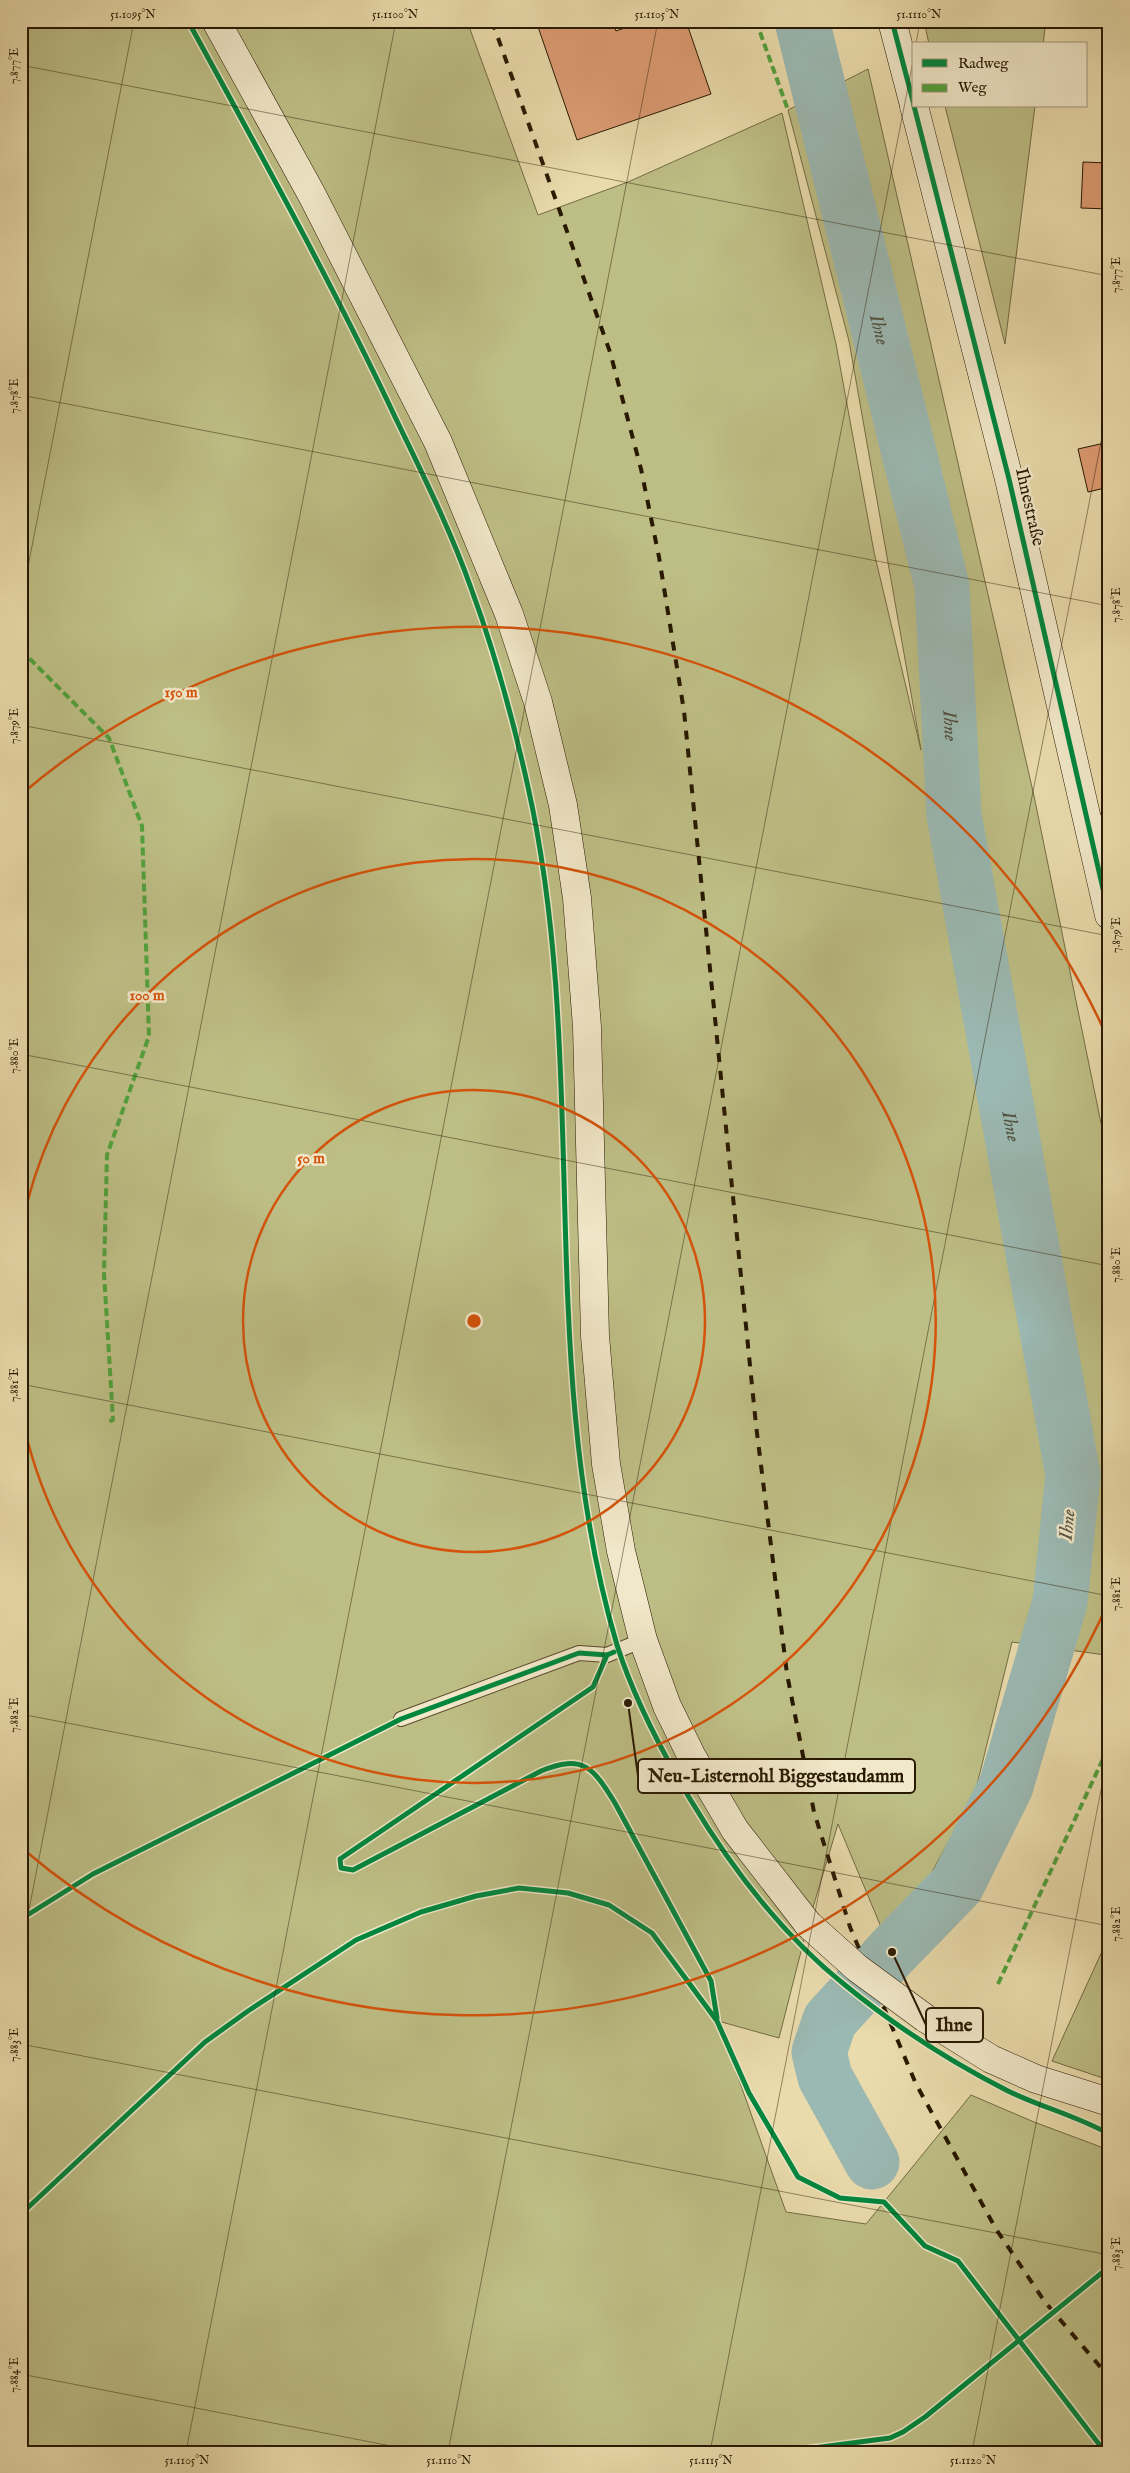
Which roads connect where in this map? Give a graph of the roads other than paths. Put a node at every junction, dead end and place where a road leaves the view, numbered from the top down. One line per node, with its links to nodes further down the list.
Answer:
1 (216, 21): 8 (main road)
2 (892, 21): 3 (main road, Ihnestraße)
3 (912, 98)
4 (915, 108): 6 (main road, Ihnestraße)
5 (1109, 815): 6 (lane)
6 (1091, 841): 7 (main road, Ihnestraße)
7 (1109, 915)
8 (644, 1640): 9 (lane); 10 (main road, bridge)
9 (401, 1719)
10 (1109, 2102)

